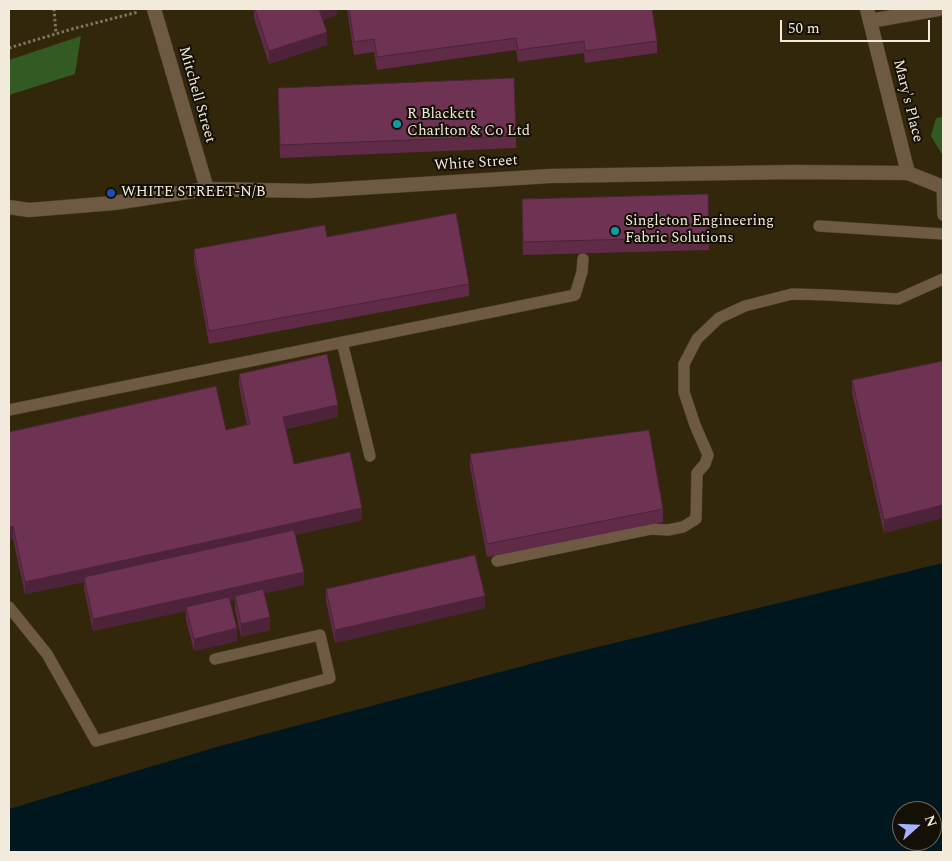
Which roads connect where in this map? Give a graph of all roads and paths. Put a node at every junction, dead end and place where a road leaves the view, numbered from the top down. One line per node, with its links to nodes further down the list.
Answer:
1 (54, 9): 5 (path)
2 (938, 9): 4 (street)
3 (149, 10): 5 (path); 9 (street, Mitchell Street)
4 (868, 15): 7 (street, Mary's Place)
5 (56, 33): 6 (path)
6 (9, 48)
7 (908, 173): 8 (street, White Street); 9 (street, White Street)
8 (943, 187): 11 (lane)
9 (207, 190): 10 (street, White Street)
10 (9, 208)
11 (943, 215)
12 (819, 226): 13 (lane)
13 (943, 234)
14 (582, 259): 16 (lane)
15 (943, 279): 19 (lane)
16 (342, 342): 17 (lane); 18 (lane)
17 (9, 410)
18 (370, 456)
19 (497, 561)
20 (9, 607): 21 (lane)
21 (214, 659)

